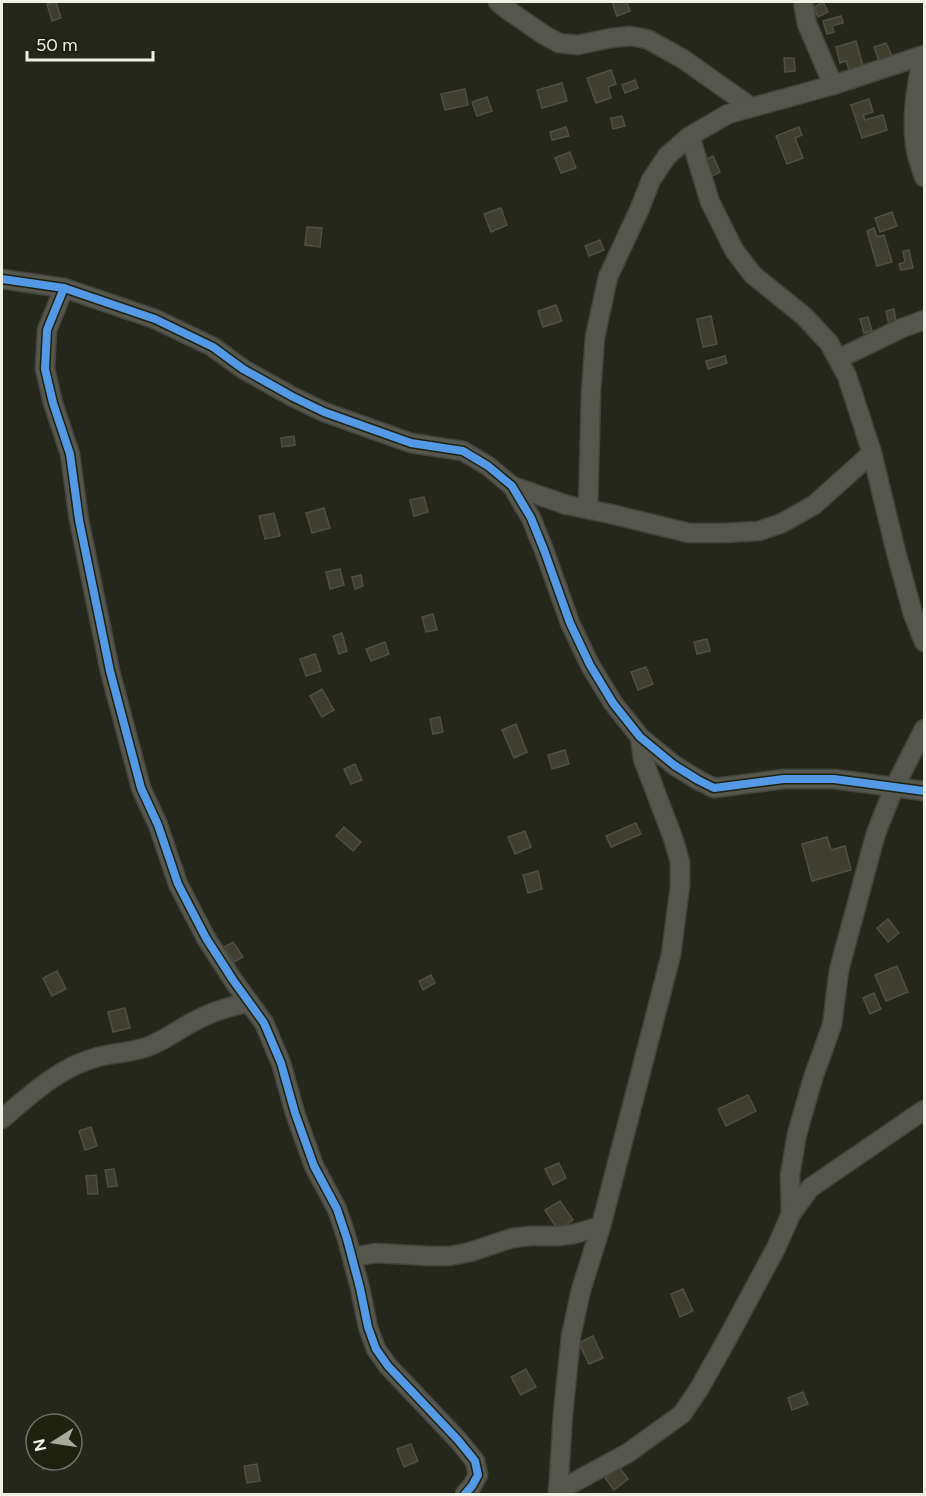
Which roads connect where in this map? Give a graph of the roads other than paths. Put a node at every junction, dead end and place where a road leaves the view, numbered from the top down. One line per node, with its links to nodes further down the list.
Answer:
1 (498, 2): 5 (street)
2 (803, 2): 4 (street)
3 (924, 56): 4 (street); 7 (street)
4 (833, 86): 5 (street)
5 (751, 107): 6 (street)
6 (690, 136): 11 (street); 14 (street)
7 (924, 177)
8 (2, 279): 9 (street)
9 (64, 288): 13 (street); 20 (street)
10 (924, 320): 11 (street)
11 (838, 359): 12 (street)
12 (872, 453): 14 (street); 15 (street)
13 (512, 486): 14 (street); 17 (street)
14 (588, 509)
15 (924, 642)
16 (924, 729): 18 (street)
17 (640, 737): 18 (street); 24 (street)
18 (894, 788): 19 (street); 23 (street)
19 (924, 791)
20 (249, 1002): 22 (street); 25 (street)
21 (924, 1110): 23 (street)
22 (2, 1119)
23 (791, 1214): 26 (street)
24 (601, 1226): 25 (street); 26 (street)
25 (352, 1257): 27 (street)
26 (558, 1493)
27 (465, 1494)

